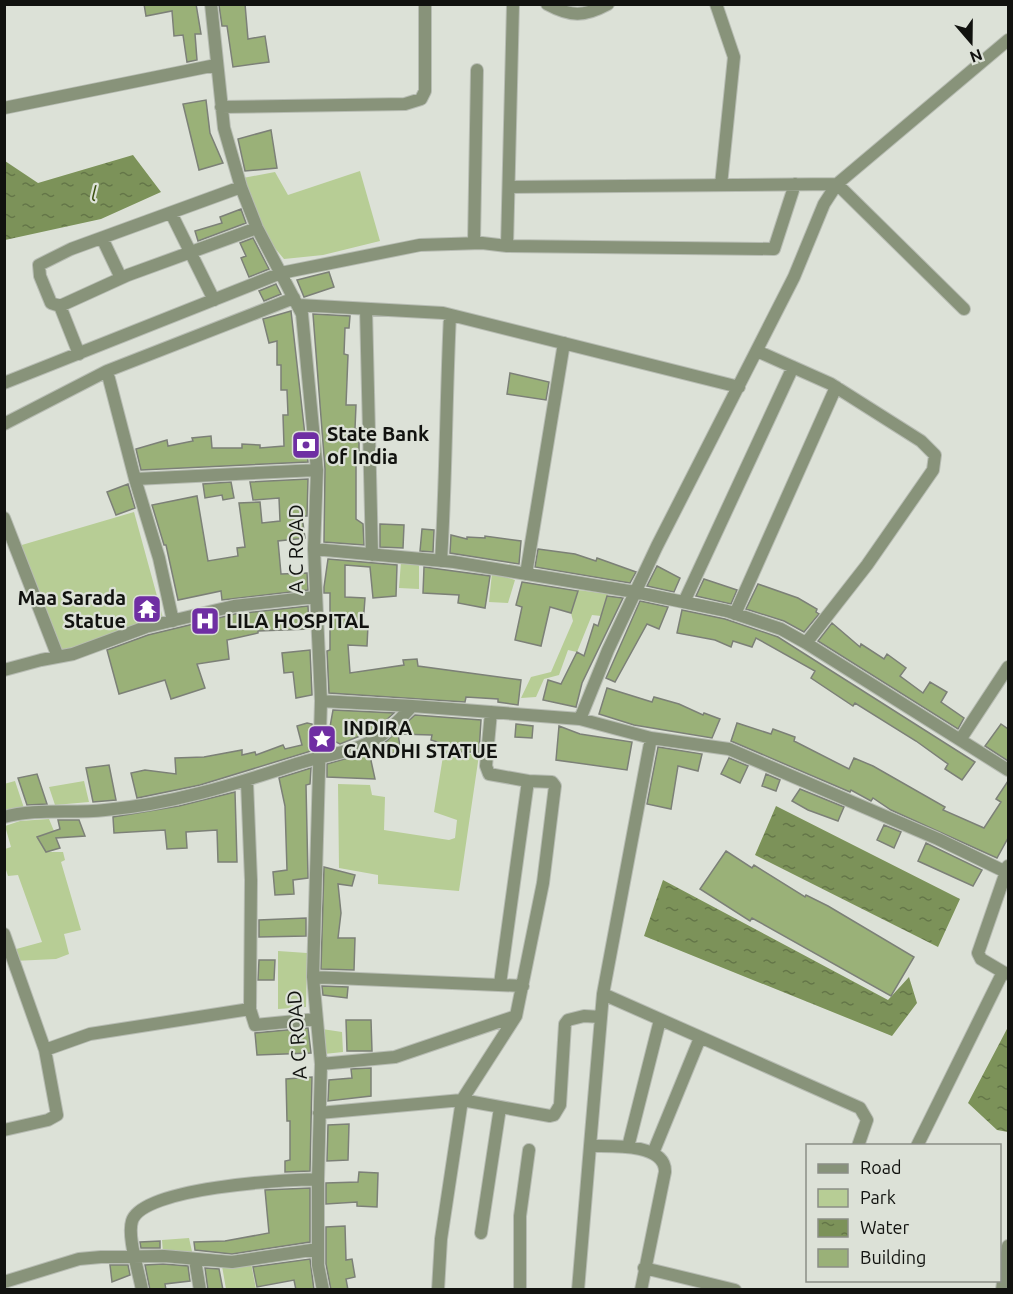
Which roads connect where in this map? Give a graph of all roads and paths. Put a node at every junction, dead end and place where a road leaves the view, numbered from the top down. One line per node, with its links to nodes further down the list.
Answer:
1 (211, 4): 8 (street, A C ROAD)
2 (425, 4): 10 (street)
3 (513, 4): 15 (street)
4 (547, 4): 5 (street)
5 (608, 4)
6 (716, 4): 14 (street)
7 (1008, 40): 13 (street)
8 (216, 65): 10 (street, A C ROAD); 11 (street)
9 (477, 70): 20 (street)
10 (221, 107): 16 (street, A C ROAD)
11 (4, 108)
12 (795, 184): 13 (street); 14 (street); 21 (street)
13 (837, 184): 29 (street); 32 (street)
14 (721, 185): 15 (street)
15 (509, 187): 21 (street)
16 (242, 188): 17 (street); 18 (street, A C ROAD)
17 (171, 213): 19 (street); 22 (street)
18 (257, 228): 22 (street); 23 (street, A C ROAD)
19 (102, 238): 24 (street); 27 (street)
20 (474, 243): 21 (street); 23 (street)
21 (507, 246)
22 (189, 253): 24 (street); 25 (street)
23 (281, 273): 25 (street); 26 (street, A C ROAD)
24 (121, 278): 27 (street)
25 (214, 300): 33 (street)
26 (296, 302): 28 (street); 35 (street); 40 (street, A C ROAD)
27 (60, 306): 33 (street)
28 (366, 309): 30 (street); 44 (street)
29 (964, 309)
30 (450, 315): 31 (street); 45 (street)
31 (564, 343): 37 (street); 46 (street)
32 (757, 351): 34 (street); 37 (street)
33 (79, 354): 36 (street)
34 (793, 367): 38 (street); 49 (street)
35 (107, 371): 39 (street); 41 (street)
36 (4, 383)
37 (739, 387): 47 (street)
38 (836, 387): 50 (street); 52 (street)
39 (4, 424)
40 (317, 470): 41 (street); 43 (street, A C ROAD)
41 (135, 479): 51 (street)
42 (4, 518): 53 (street)
43 (314, 549): 44 (street); 48 (street, A C ROAD)
44 (372, 555): 45 (street)
45 (441, 561): 46 (street)
46 (526, 574): 47 (street)
47 (635, 592): 49 (street); 59 (street)
48 (315, 597): 51 (street); 56 (street, A C ROAD)
49 (684, 602): 50 (street)
50 (735, 614): 52 (street)
51 (173, 621): 53 (street)
52 (806, 643): 61 (street)
53 (58, 657): 55 (street)
54 (1008, 667): 61 (street)
55 (4, 670)
56 (321, 701): 57 (street); 62 (street, A C ROAD)
57 (412, 706): 58 (street); 62 (street)
58 (491, 712): 59 (street); 65 (street)
59 (580, 719): 60 (street)
60 (651, 738): 67 (street); 73 (street)
61 (960, 740): 63 (street)
62 (319, 759): 64 (street); 70 (street, A C ROAD)
63 (1008, 770)
64 (247, 782): 66 (street); 74 (street)
65 (528, 782): 71 (street); 72 (street)
66 (5, 816)
67 (1007, 871): 69 (street)
68 (4, 934): 80 (street)
69 (1006, 973): 87 (street)
70 (313, 978): 71 (street); 77 (street, A C ROAD)
71 (500, 984): 72 (street)
72 (523, 986): 75 (street)
73 (603, 994): 76 (street); 78 (street)
74 (250, 1009): 77 (street); 80 (street)
75 (516, 1016): 81 (street); 82 (street)
76 (601, 1017): 83 (street); 88 (street)
77 (316, 1019): 81 (street, A C ROAD)
78 (660, 1020): 79 (street); 89 (street)
79 (700, 1038): 86 (street); 91 (street)
80 (45, 1050): 85 (street)
81 (321, 1064): 84 (street, A C ROAD)
82 (462, 1100): 83 (street); 84 (street); 103 (street)
83 (500, 1108): 93 (street)
84 (319, 1113): 92 (street, A C ROAD)
85 (4, 1130)
86 (859, 1144)
87 (918, 1144)
88 (590, 1146): 89 (street); 105 (street)
89 (628, 1147): 91 (street)
90 (529, 1150): 104 (street)
91 (653, 1153): 98 (street)
92 (318, 1179): 95 (street, A C ROAD); 96 (street)
93 (481, 1233)
94 (1008, 1246): 108 (street)
95 (318, 1249): 97 (street); 102 (street, A C ROAD)
96 (136, 1256): 97 (street); 99 (street); 100 (street)
97 (195, 1260): 101 (street)
98 (644, 1268): 106 (street); 107 (street)
99 (4, 1282)
100 (142, 1290)
101 (200, 1290)
102 (323, 1290)
103 (438, 1290)
104 (520, 1290)
105 (578, 1290)
106 (641, 1290)
107 (735, 1290)
108 (1002, 1290)

